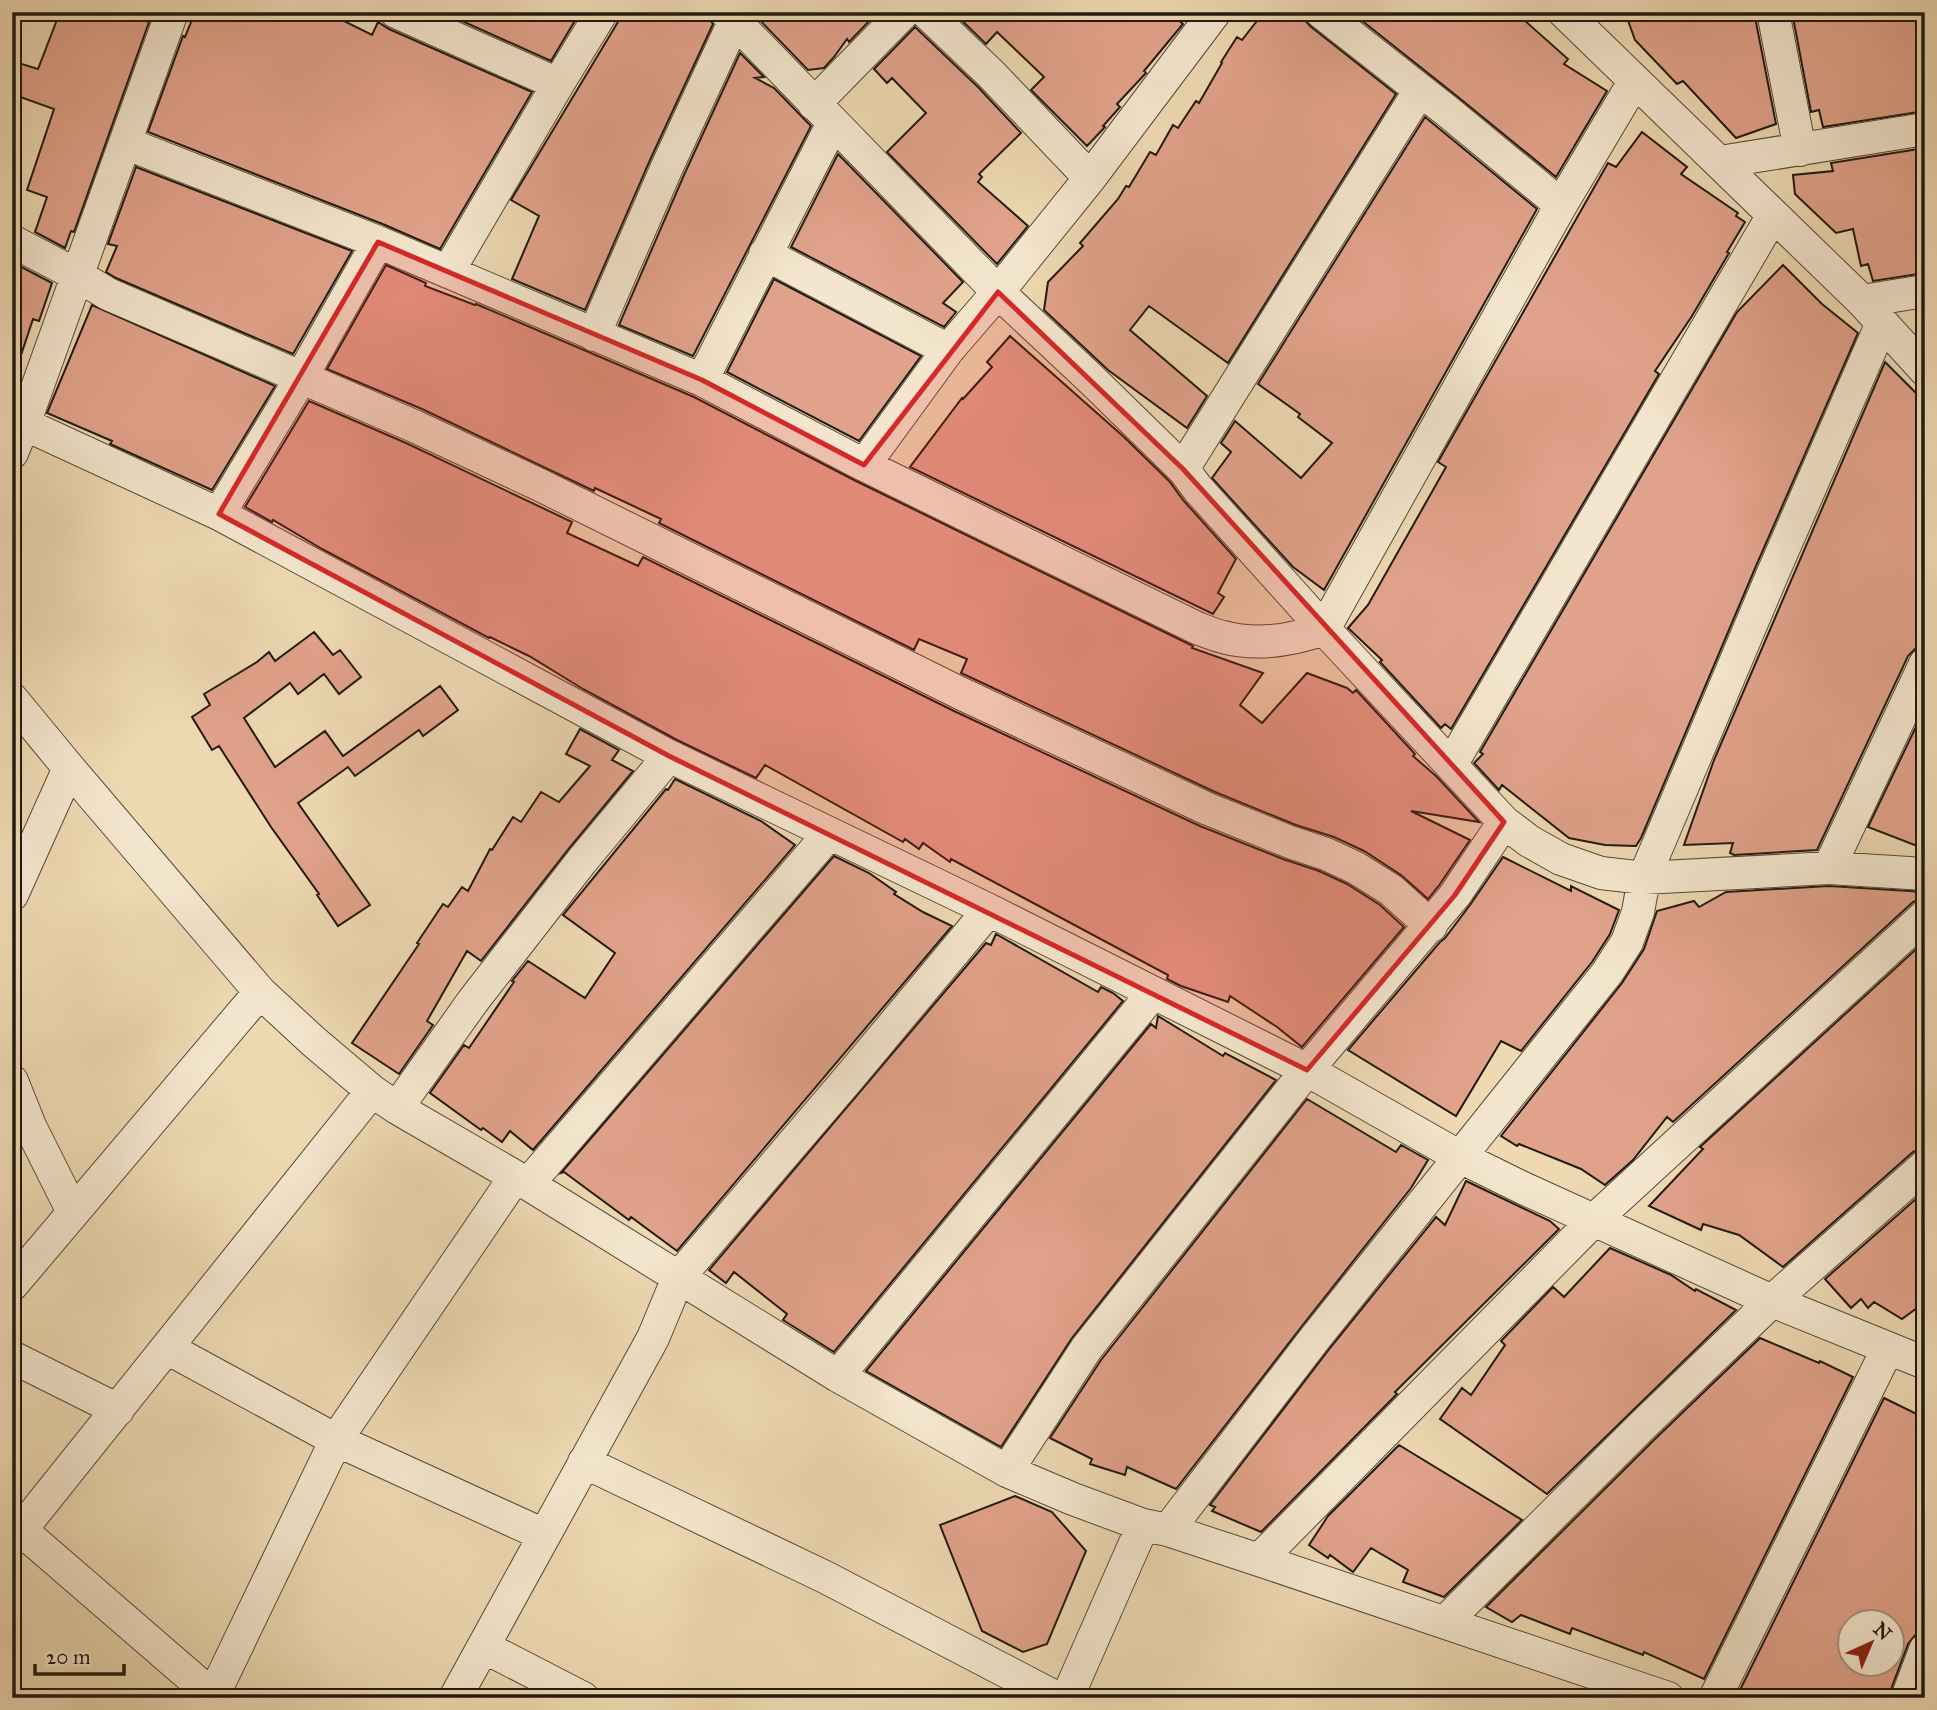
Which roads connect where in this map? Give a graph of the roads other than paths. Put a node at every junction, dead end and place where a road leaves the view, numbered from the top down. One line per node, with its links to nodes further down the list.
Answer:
1 (172, 12): 18 (street)
2 (602, 12): 14 (street)
3 (904, 12): 16 (street)
4 (926, 12): 21 (street)
5 (1215, 12): 21 (street)
6 (1321, 12): 15 (street)
7 (1564, 12): 12 (street)
8 (1601, 12): 12 (street)
9 (1773, 12): 19 (street)
10 (402, 13): 14 (street)
11 (730, 17): 16 (street); 32 (street)
12 (1601, 49): 13 (street)
13 (1634, 82): 20 (street); 22 (street)
14 (558, 83): 27 (street)
15 (1420, 90): 22 (street); 40 (street)
16 (824, 113): 26 (street); 30 (street)
17 (1925, 129): 19 (street)
18 (125, 143): 25 (street); 28 (street)
19 (1800, 150): 20 (street)
20 (1720, 162): 23 (street)
21 (1090, 178): 30 (street)
22 (1561, 205): 42 (street)
23 (1773, 215): 31 (street); 46 (street)
24 (12, 241): 28 (street)
25 (377, 242): 27 (street); 35 (street)
26 (765, 254): 33 (street); 36 (street)
27 (449, 272): 32 (street)
28 (77, 275): 35 (street); 37 (street)
29 (1925, 291): 31 (street)
30 (998, 292): 33 (street); 40 (street)
31 (1872, 312): 34 (street); 52 (street)
32 (594, 335): 36 (street)
33 (948, 350): 39 (street)
34 (1925, 370)
35 (301, 378): 41 (street); 56 (street)
36 (702, 380): 39 (street)
37 (24, 424): 38 (street); 41 (street)
38 (12, 453)
39 (864, 465): 42 (street)
40 (1183, 469): 42 (street)
41 (219, 514): 45 (street)
42 (1324, 629): 46 (street)
43 (1925, 664): 50 (street)
44 (12, 699): 47 (street)
45 (668, 756): 49 (street); 61 (street)
46 (1451, 765): 48 (street)
47 (69, 768): 53 (street); 57 (street)
48 (1504, 822): 52 (street); 56 (street)
49 (829, 834): 54 (street); 65 (street)
50 (1829, 867): 51 (street); 52 (street)
51 (1925, 874)
52 (1644, 877): 63 (street)
53 (12, 895)
54 (989, 910): 58 (street); 68 (street)
55 (1925, 916): 67 (street)
56 (1431, 926): 59 (street)
57 (260, 992): 61 (street); 66 (street)
58 (1153, 993): 59 (street); 75 (street)
59 (1307, 1070): 63 (street); 79 (street)
60 (12, 1081): 62 (street)
61 (385, 1100): 65 (street); 71 (street)
62 (21, 1130): 66 (street)
63 (1460, 1157): 67 (street); 80 (street)
64 (1925, 1166): 70 (street)
65 (522, 1180): 68 (street); 77 (street)
66 (73, 1212): 69 (street)
67 (1594, 1221): 70 (street); 83 (street)
68 (678, 1278): 75 (street); 78 (street)
69 (12, 1285)
70 (1772, 1301): 72 (street); 84 (street)
71 (167, 1348): 76 (street); 77 (street)
72 (1888, 1348): 74 (street); 93 (street)
73 (12, 1357): 76 (street)
74 (1925, 1363)
75 (838, 1377): 79 (street)
76 (118, 1410): 82 (street)
77 (336, 1440): 81 (street); 87 (street)
78 (584, 1462): 81 (street); 90 (street)
79 (1007, 1471): 80 (street)
80 (1155, 1527): 83 (street); 91 (street)
81 (544, 1535): 85 (street)
82 (16, 1536): 87 (street)
83 (1259, 1560): 84 (street)
84 (1445, 1622): 92 (street)
85 (484, 1647): 88 (street); 89 (street)
86 (1925, 1650): 94 (street)
87 (213, 1697)
88 (455, 1698)
89 (583, 1698)
90 (1057, 1698)
91 (1067, 1698)
92 (1668, 1698)
93 (1715, 1698)
94 (1907, 1698)

